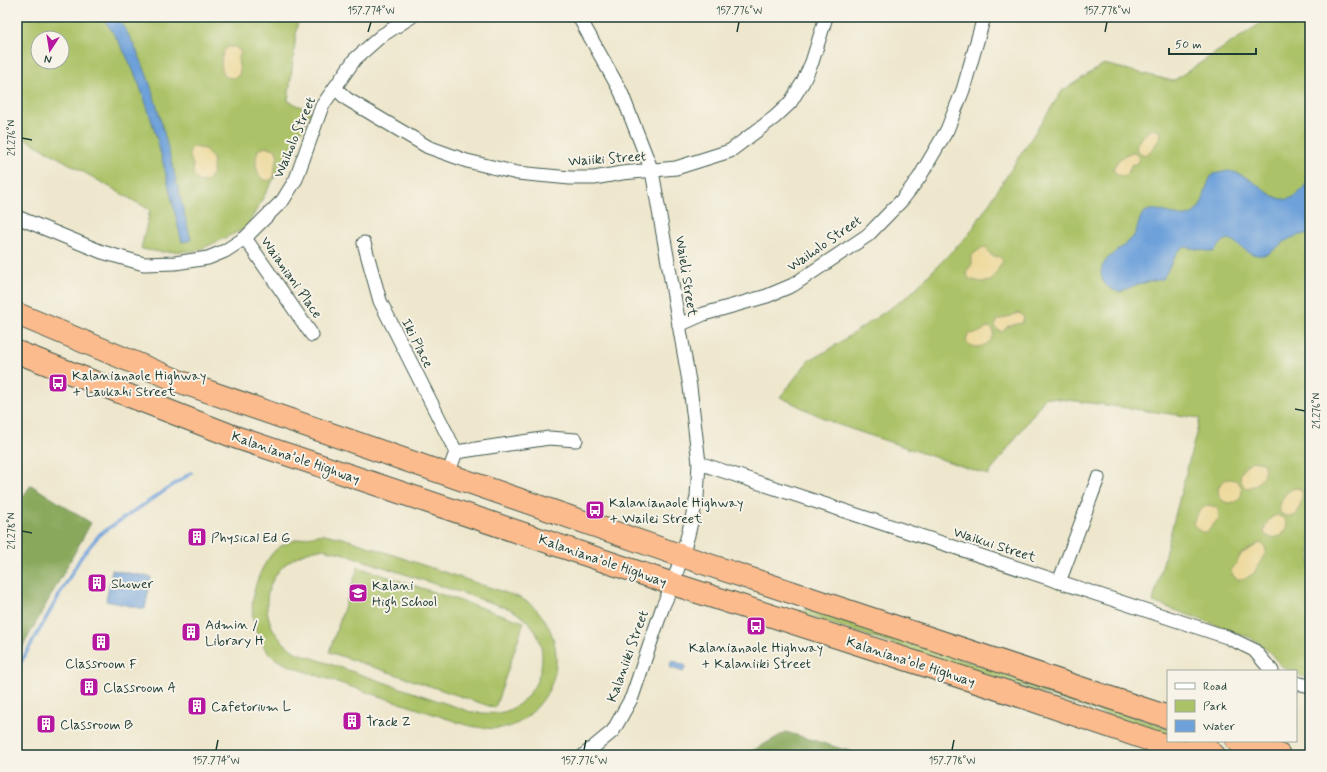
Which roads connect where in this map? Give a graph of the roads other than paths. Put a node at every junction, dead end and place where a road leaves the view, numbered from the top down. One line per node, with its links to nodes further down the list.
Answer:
1 (411, 17): 5 (street, Waiholo Street)
2 (578, 17): 6 (street, Waieli Street)
3 (826, 17): 6 (street, Waiiki Street)
4 (984, 17): 11 (street, Waiholo Street)
5 (335, 88): 6 (street, Waiiki Street); 8 (street, Waiholo Street)
6 (652, 171): 11 (street, Waieli Street)
7 (17, 216): 8 (street, Waiholo Street)
8 (245, 238): 12 (street, Waianiani Place)
9 (364, 243): 15 (street, Iki Place)
10 (17, 314): 17 (highway, Kalaniana’ole Highway)
11 (679, 325): 16 (street, Waieli Street)
12 (312, 335)
13 (17, 352): 21 (highway, Kalaniana’ole Highway)
14 (576, 440): 15 (street)
15 (456, 452): 17 (street)
16 (698, 463): 19 (street, Waieli Street); 20 (street, Waikui Street)
17 (448, 474): 19 (highway, Kalaniana’ole Highway)
18 (1098, 478): 20 (street)
19 (682, 556): 21 (street, Kalaniiki Street); 25 (highway, Kalaniana’ole Highway)
20 (1059, 582): 22 (street, Waikui Street)
21 (673, 584): 29 (street, Kalaniiki Street); 30 (highway, Kalaniana’ole Highway)
22 (1271, 670)
23 (1297, 683): 24 (street)
24 (1310, 686)
25 (1167, 717)
26 (1198, 742): 31 (highway)
27 (1241, 742): 28 (highway)
28 (1277, 750)
29 (584, 755)
30 (1194, 755)
31 (1214, 755)

